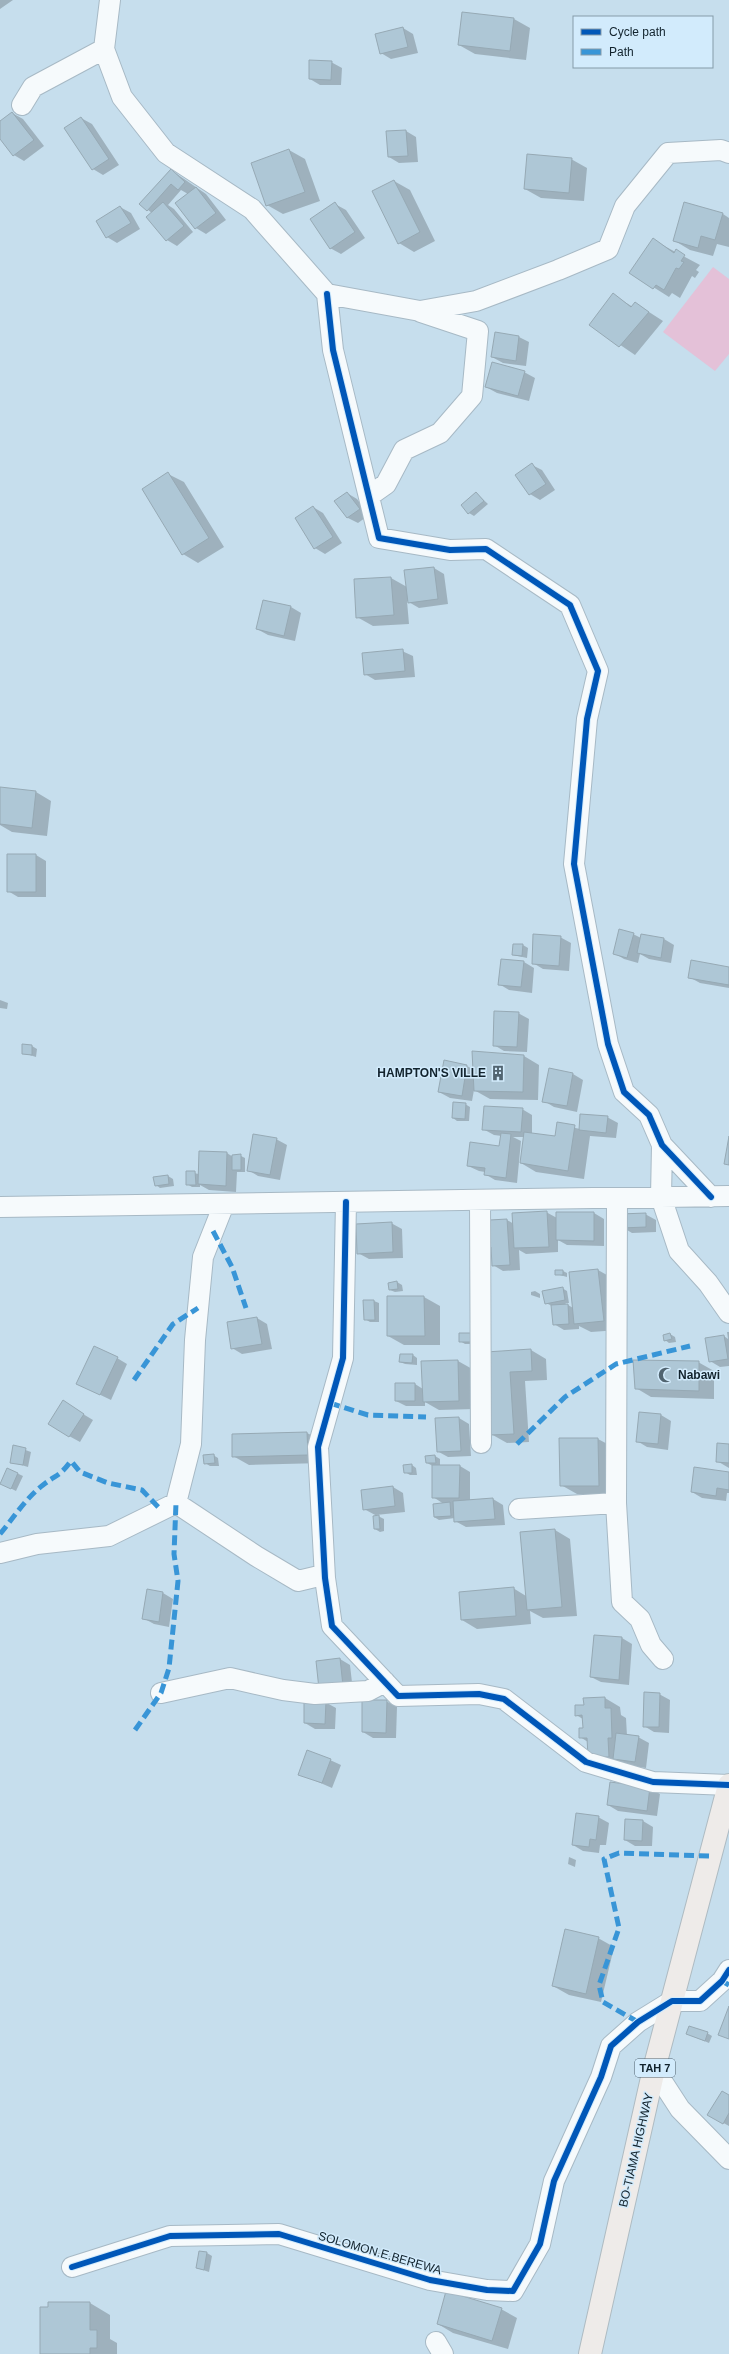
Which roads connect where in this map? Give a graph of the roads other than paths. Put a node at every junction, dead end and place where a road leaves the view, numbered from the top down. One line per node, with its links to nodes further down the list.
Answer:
1 (110, 0): 2 (street)
2 (104, 49): 3 (street); 5 (street)
3 (22, 105)
4 (729, 153): 6 (street)
5 (327, 294): 6 (street); 7 (street)
6 (420, 311): 7 (street)
7 (369, 496): 8 (street)
8 (662, 1145): 9 (street); 10 (street)
9 (720, 1196): 10 (street)
10 (661, 1197): 11 (street); 16 (street)
11 (617, 1198): 12 (street); 19 (street)
12 (480, 1200): 13 (street); 17 (street)
13 (346, 1202): 14 (street); 22 (street)
14 (224, 1204): 15 (street); 18 (street)
15 (0, 1207)
16 (729, 1313)
17 (481, 1443)
18 (176, 1503): 21 (street); 22 (street)
19 (616, 1503): 20 (street); 23 (street)
20 (519, 1509)
21 (0, 1553)
22 (325, 1578): 24 (street)
23 (663, 1659)
24 (385, 1682): 25 (street); 26 (street)
25 (160, 1693)
26 (729, 1785): 28 (highway, BO-TIAMA HIGHWAY / TAH 7)
27 (729, 1970): 28 (street)
28 (672, 2001): 29 (highway, BO-TIAMA HIGHWAY / TAH 7); 31 (street, SOLOMON.E.BEREWA)
29 (654, 2069): 30 (street); 32 (highway, BO-TIAMA HIGHWAY / TAH 7)
30 (729, 2159)
31 (72, 2267)
32 (590, 2354)

